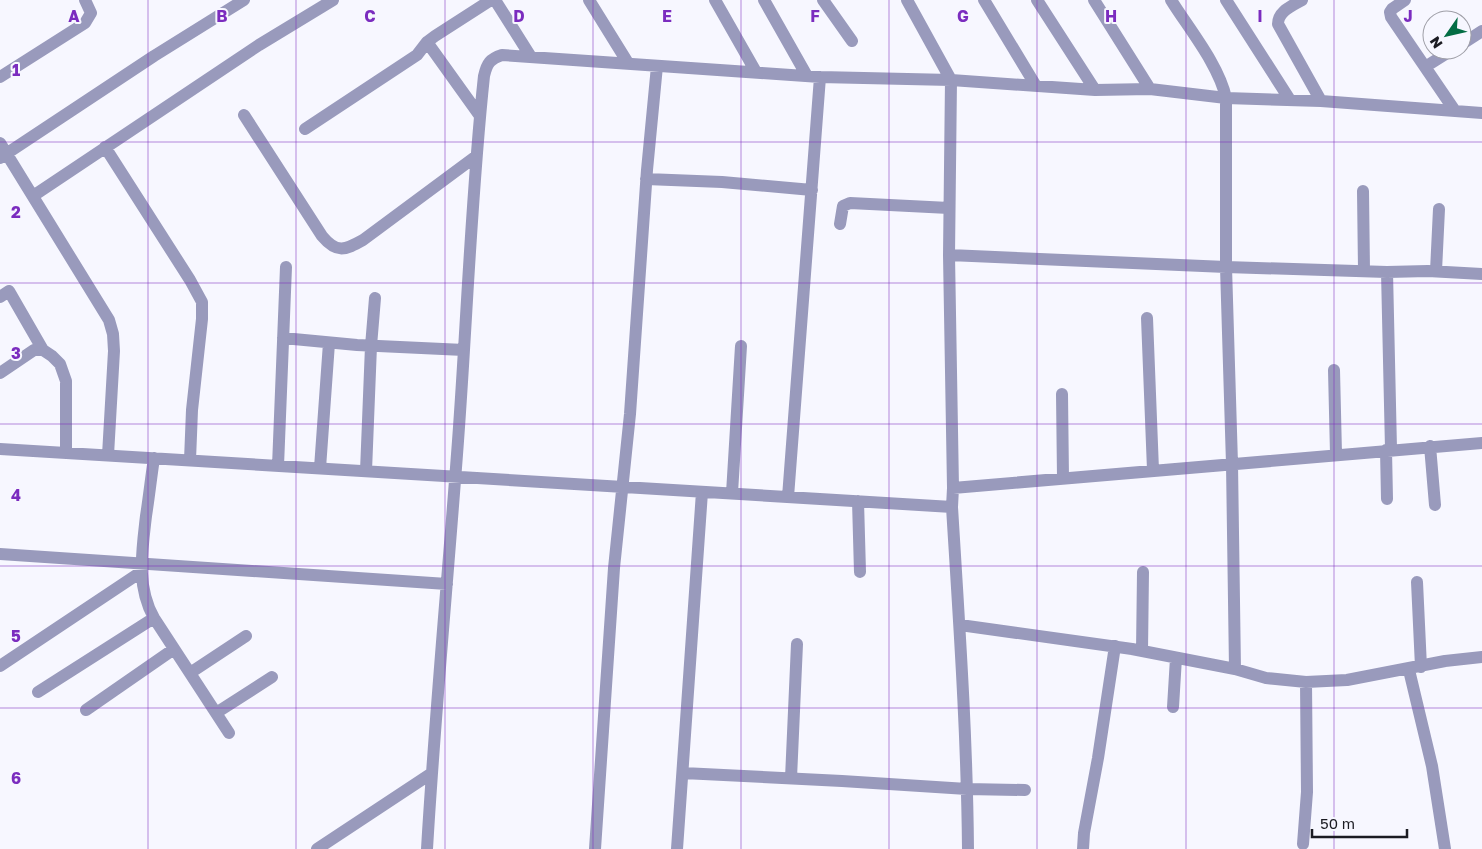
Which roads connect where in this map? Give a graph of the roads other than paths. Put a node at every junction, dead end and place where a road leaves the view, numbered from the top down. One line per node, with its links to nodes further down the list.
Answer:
1 (85, 0): 27 (street)
2 (244, 0): 42 (street)
3 (332, 0): 41 (street)
4 (491, 0): 19 (street)
5 (495, 0): 20 (street)
6 (589, 0): 22 (street)
7 (764, 0): 26 (street)
8 (823, 0): 18 (street)
9 (907, 0): 29 (street)
10 (984, 0): 30 (street)
11 (1037, 0): 32 (street)
12 (1094, 0): 31 (street)
13 (1171, 0): 33 (street)
14 (1226, 0): 34 (street)
15 (1302, 0): 35 (street)
16 (1405, 0): 24 (street)
17 (717, 1): 25 (street)
18 (852, 41)
19 (427, 42): 39 (street); 40 (street)
20 (531, 57): 22 (street); 39 (street)
21 (1436, 60): 24 (street)
22 (628, 64): 23 (street)
23 (657, 66): 25 (street); 44 (street)
24 (1425, 67): 36 (street)
25 (756, 72): 26 (street)
26 (807, 76): 28 (street)
27 (0, 77)
28 (820, 77): 29 (street); 45 (street)
29 (951, 80): 30 (street); 48 (street)
30 (1036, 86): 32 (street)
31 (1150, 89): 32 (street); 33 (street)
32 (1095, 90)
33 (1226, 98): 34 (street); 53 (street)
34 (1290, 100): 35 (street)
35 (1322, 101): 36 (street)
36 (1455, 111): 37 (street)
37 (1482, 113)
38 (244, 114): 43 (street)
39 (480, 116): 43 (street)
40 (305, 129)
41 (106, 147): 47 (street); 78 (street)
42 (2, 152): 47 (street)
43 (476, 157): 66 (street)
44 (646, 179): 45 (street); 86 (street)
45 (812, 190): 90 (street)
46 (1363, 191): 54 (street)
47 (33, 196): 76 (street)
48 (949, 208): 50 (street); 51 (street)
49 (1439, 209): 55 (street)
50 (840, 224)
51 (949, 255): 53 (street); 87 (street)
52 (286, 267): 61 (street)
53 (1226, 267): 54 (street); 79 (street)
54 (1364, 270): 56 (street)
55 (1436, 271): 56 (street); 57 (street)
56 (1387, 272): 73 (street)
57 (1482, 274)
58 (0, 297): 65 (street)
59 (375, 298): 63 (street)
60 (1147, 318): 82 (street)
61 (283, 338): 62 (street); 80 (street)
62 (329, 343): 63 (street); 81 (street)
63 (371, 346): 66 (street); 83 (street)
64 (741, 346): 89 (street)
65 (43, 350): 68 (street); 74 (street)
66 (464, 350): 84 (street)
67 (1334, 370): 75 (street)
68 (0, 373)
69 (1062, 394): 85 (street)
70 (1482, 443): 71 (street)
71 (1430, 446): 73 (street); 93 (street)
72 (0, 449): 74 (street)
73 (1388, 449): 75 (street); 91 (street)
74 (66, 453): 76 (street)
75 (1336, 454): 79 (street)
76 (108, 455): 77 (street)
77 (154, 458): 78 (street); 96 (street)
78 (190, 460): 80 (street)
79 (1232, 464): 82 (street); 112 (street)
80 (278, 466): 81 (street)
81 (320, 468): 83 (street)
82 (1153, 470): 85 (street)
83 (366, 471): 84 (street)
84 (455, 477): 86 (street); 100 (street)
85 (1063, 478): 87 (street)
86 (621, 487): 88 (street); 129 (street)
87 (953, 488): 94 (street)
88 (702, 492): 89 (street); 121 (street)
89 (732, 494): 90 (street)
90 (788, 497): 92 (street)
91 (1388, 499)
92 (858, 501): 94 (street); 97 (street)
93 (1435, 505)
94 (952, 507): 102 (street)
95 (0, 554): 96 (street)
96 (141, 568): 100 (street); 101 (street); 110 (street)
97 (860, 572)
98 (1143, 572): 107 (street)
99 (1417, 582): 111 (street)
100 (447, 584): 122 (street)
101 (154, 618): 106 (street); 116 (street)
102 (960, 625): 105 (street); 124 (street)
103 (246, 636): 113 (street)
104 (797, 644): 123 (street)
105 (1115, 646): 107 (street); 132 (street)
106 (174, 649): 113 (street); 118 (street)
107 (1142, 651): 109 (street)
108 (1482, 657): 111 (street)
109 (1176, 658): 112 (street); 117 (street)
110 (1, 663)
111 (1415, 668): 115 (street); 133 (street)
112 (1235, 669): 115 (street)
113 (190, 673): 119 (street)
114 (272, 677): 119 (street)
115 (1306, 682): 126 (street)
116 (38, 692)
117 (1173, 707)
118 (86, 710)
119 (216, 713): 120 (street)
120 (228, 733)
121 (683, 772): 123 (street); 130 (street)
122 (432, 773): 127 (street); 128 (street)
123 (791, 778): 124 (street)
124 (967, 790): 125 (street); 131 (street)
125 (1025, 790)
126 (1303, 844)
127 (317, 849)
128 (427, 849)
129 (595, 849)
130 (677, 849)
131 (968, 849)
132 (1083, 849)
133 (1445, 849)

